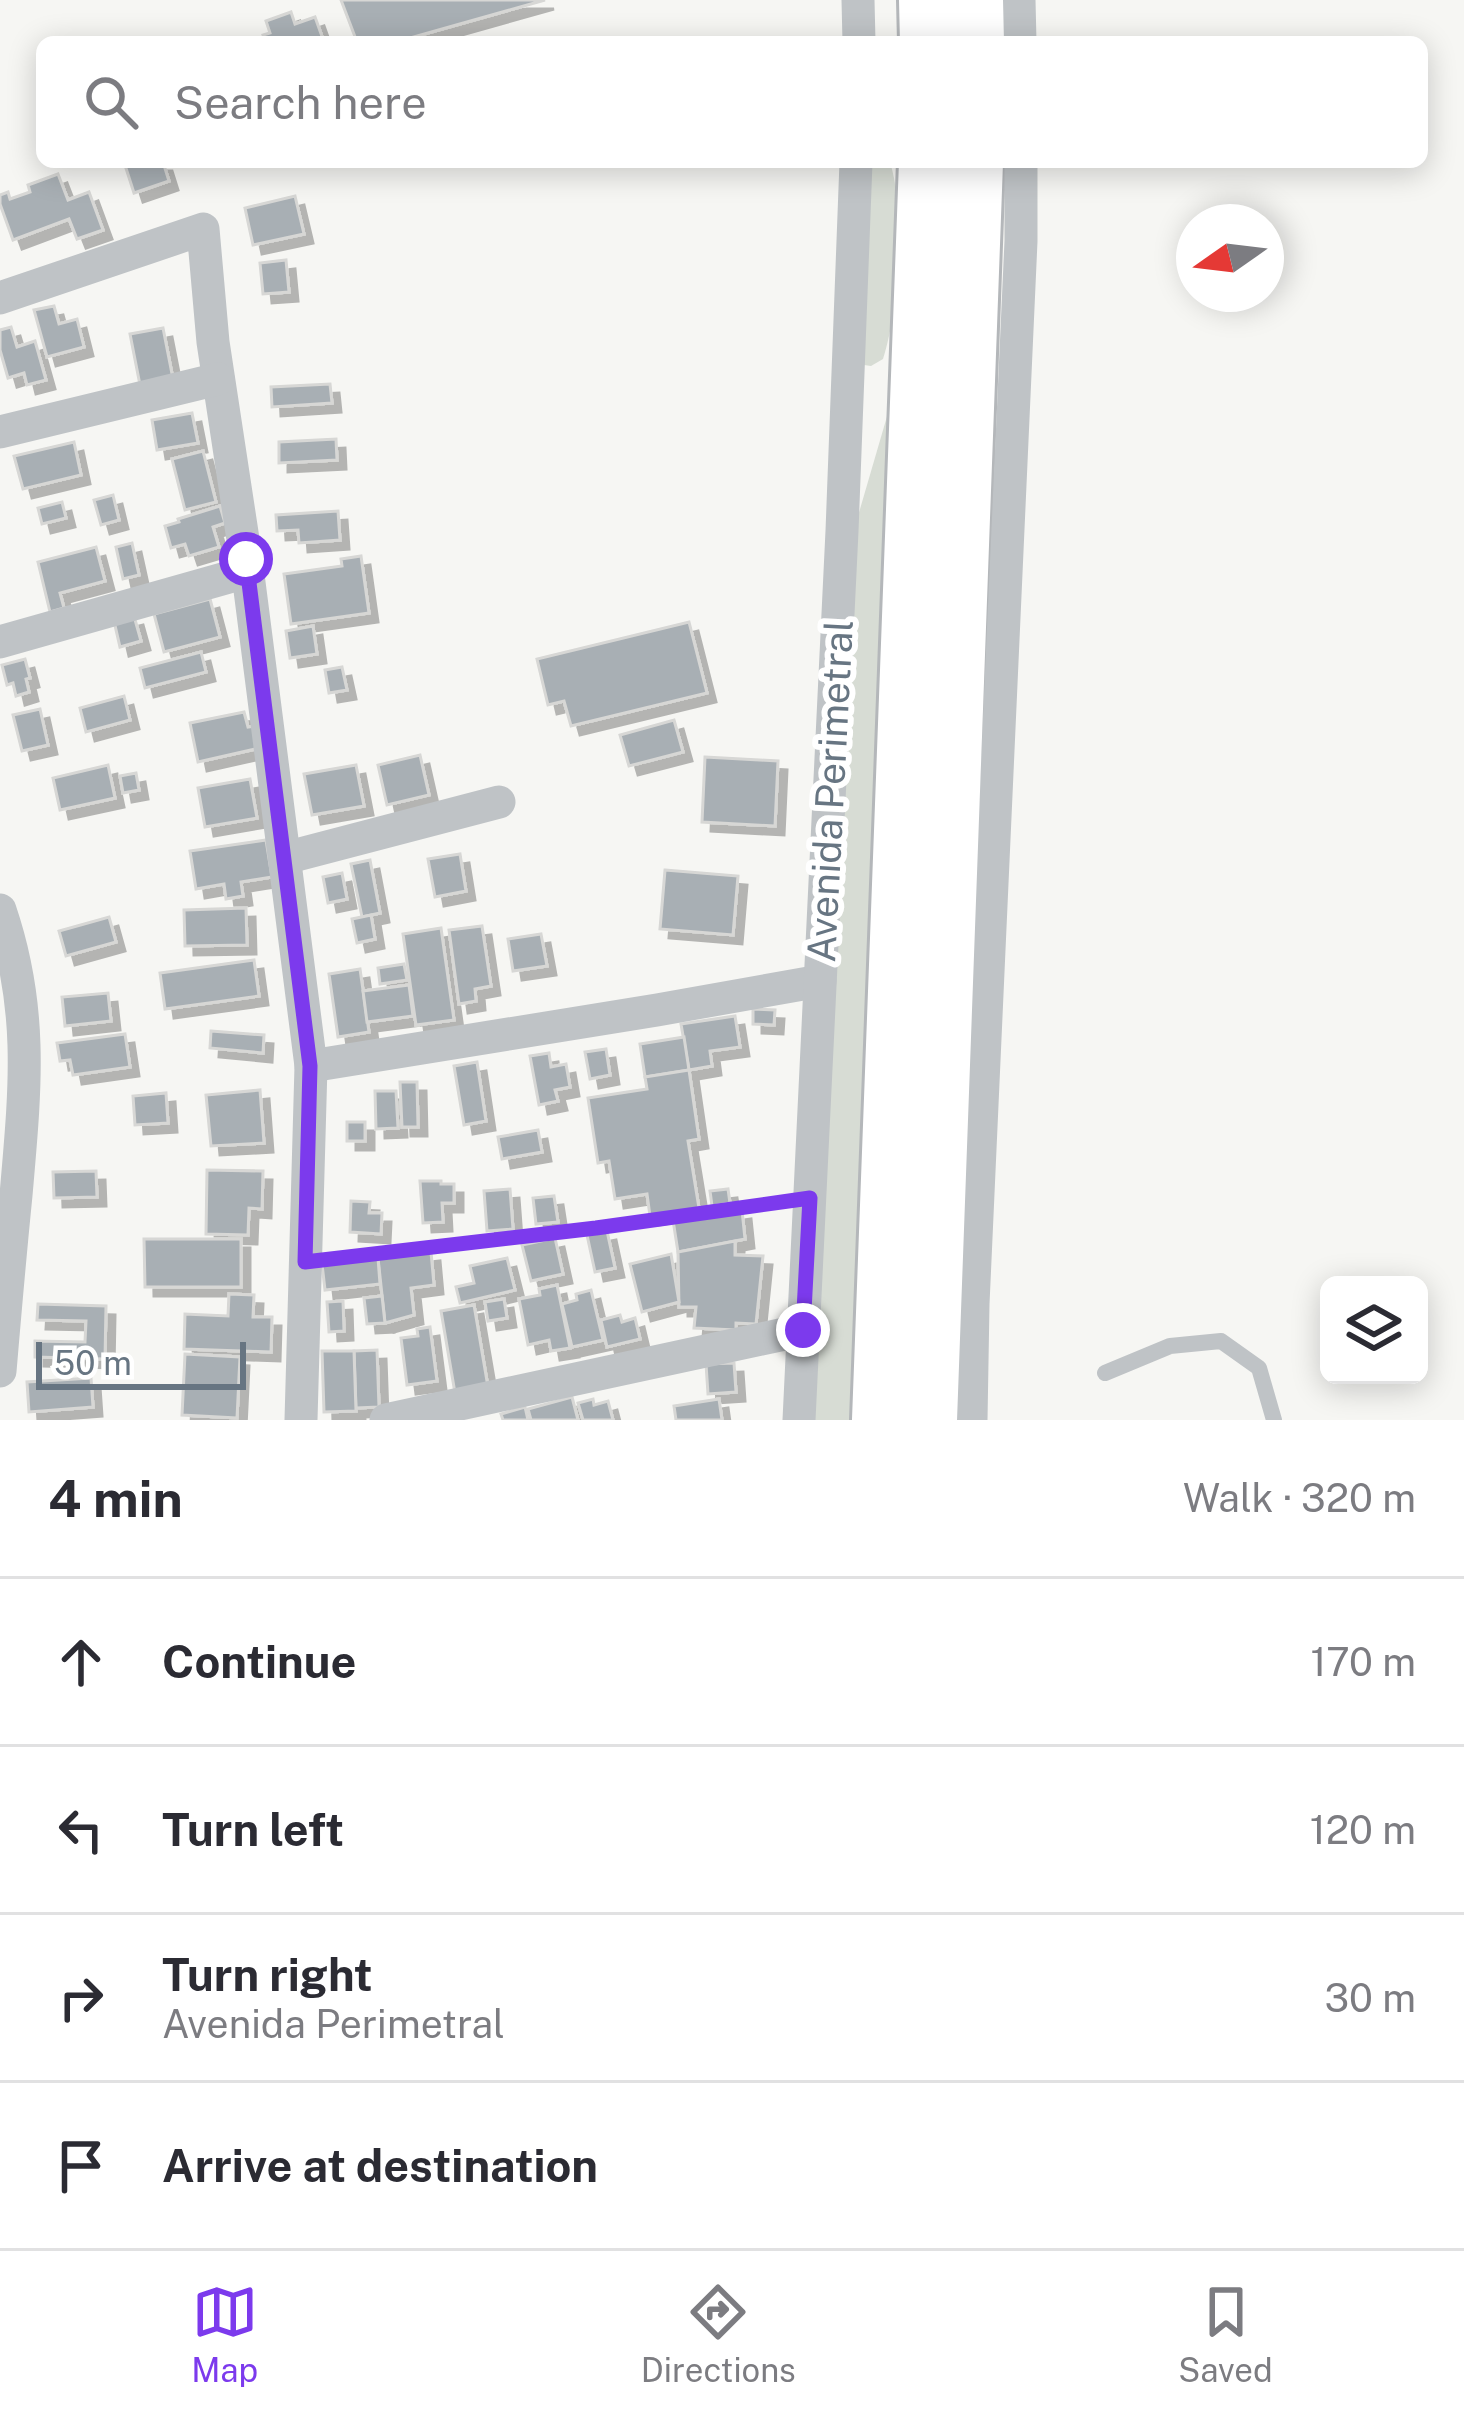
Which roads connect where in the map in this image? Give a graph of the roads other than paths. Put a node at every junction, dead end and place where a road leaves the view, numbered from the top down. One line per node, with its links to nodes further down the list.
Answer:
1 (926, 0): 4 (highway)
2 (976, 0): 5 (highway)
3 (1019, 0): 6 (street)
4 (927, 36)
5 (977, 36)
6 (1019, 36)
7 (856, 168): 19 (street, Avenida Perimetral)
8 (936, 168): 28 (highway, Avenida Perimetral)
9 (936, 168): 29 (highway, Avenida Perimetral)
10 (1021, 168): 30 (street)
11 (0, 298): 12 (street)
12 (218, 380): 13 (street); 14 (street)
13 (0, 432)
14 (247, 572): 15 (street); 17 (street)
15 (0, 642)
16 (499, 802): 17 (street)
17 (285, 858): 20 (street)
18 (0, 910): 21 (street)
19 (820, 980): 20 (street); 22 (street, Avenida Perimetral)
20 (310, 1066): 25 (street)
21 (12, 1090): 23 (street)
22 (803, 1330): 26 (street); 27 (street, Avenida Perimetral)
23 (0, 1371)
24 (1105, 1373): 31 (lane)
25 (301, 1420)
26 (386, 1420)
27 (799, 1420)
28 (879, 1420)
29 (930, 1420)
30 (971, 1420)
31 (1274, 1420)

